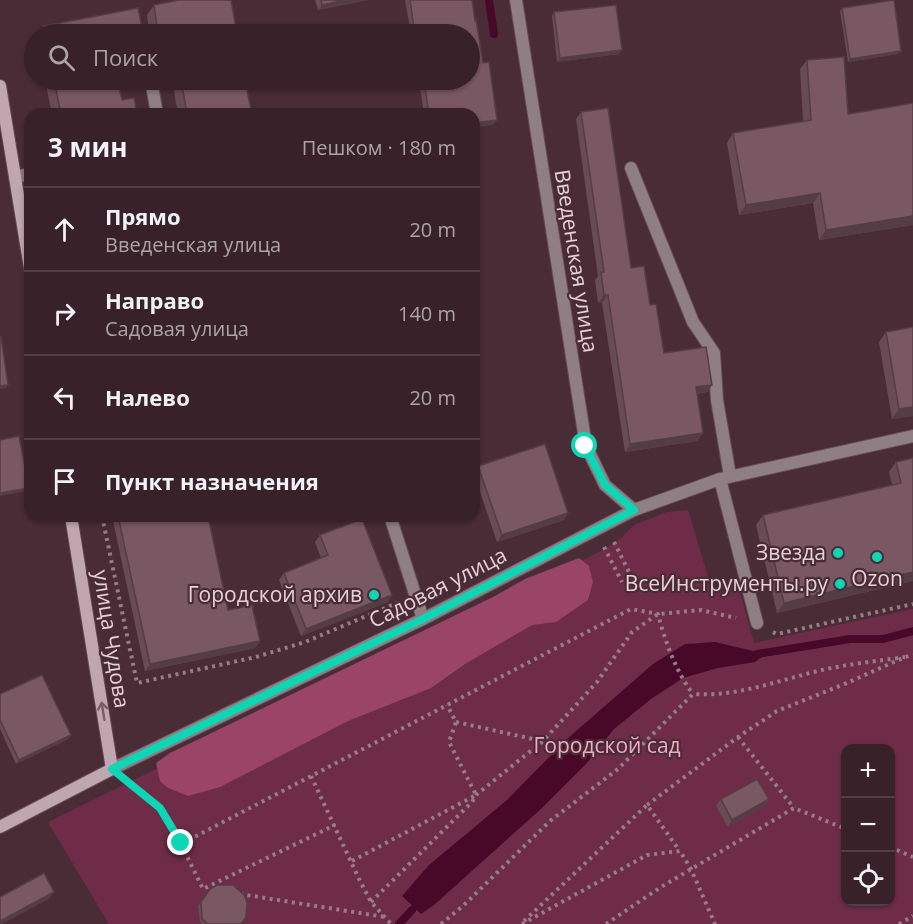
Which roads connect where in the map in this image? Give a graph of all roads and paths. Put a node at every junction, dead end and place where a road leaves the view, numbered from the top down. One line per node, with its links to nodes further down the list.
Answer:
1 (516, 0): 11 (street, Введенская улица)
2 (0, 86): 7 (street)
3 (153, 90): 4 (street)
4 (156, 108)
5 (631, 168): 10 (street)
6 (24, 175): 7 (street)
7 (15, 177): 8 (street)
8 (24, 232)
9 (913, 436): 10 (street, Садовая улица)
10 (725, 478): 11 (street, Садовая улица); 22 (street)
11 (634, 510): 15 (street, Садовая улица)
12 (72, 522): 30 (street, улица Чудова, one-way to 12)
13 (103, 522): 18 (path)
14 (392, 522): 18 (street)
15 (601, 527): 16 (path); 17 (path); 21 (street, Садовая улица)
16 (632, 578)
17 (622, 582)
18 (416, 595): 21 (street)
19 (913, 604): 22 (path)
20 (658, 614): 22 (path); 25 (path); 26 (path); 29 (path)
21 (423, 619): 30 (street, Садовая улица)
22 (758, 623)
23 (913, 655): 24 (path)
24 (905, 657): 25 (path); 28 (path)
25 (693, 694): 51 (path)
26 (447, 705): 27 (path); 31 (path)
27 (456, 722): 29 (path); 32 (path)
28 (738, 737): 33 (path); 34 (path)
29 (543, 741): 32 (path)
30 (112, 769): 36 (street, Садовая улица); 38 (path)
31 (311, 776): 35 (path); 38 (path)
32 (476, 795): 42 (path); 47 (path)
33 (646, 806): 40 (path); 52 (path)
34 (794, 808): 37 (path); 43 (path)
35 (335, 825): 42 (path); 44 (path)
36 (0, 826)
37 (841, 827)
38 (181, 843): 44 (path)
39 (895, 849): 41 (path)
40 (680, 851): 43 (path); 52 (path)
41 (913, 856)
42 (352, 861): 47 (path)
43 (691, 869): 53 (path); 54 (path)
44 (204, 889): 45 (path)
45 (215, 890)
46 (237, 894): 49 (path)
47 (372, 902): 49 (path)
48 (913, 916): 55 (path)
49 (385, 918): 50 (path)
50 (391, 924)
51 (441, 924)
52 (522, 924)
53 (606, 924)
54 (715, 924)
55 (899, 924)

